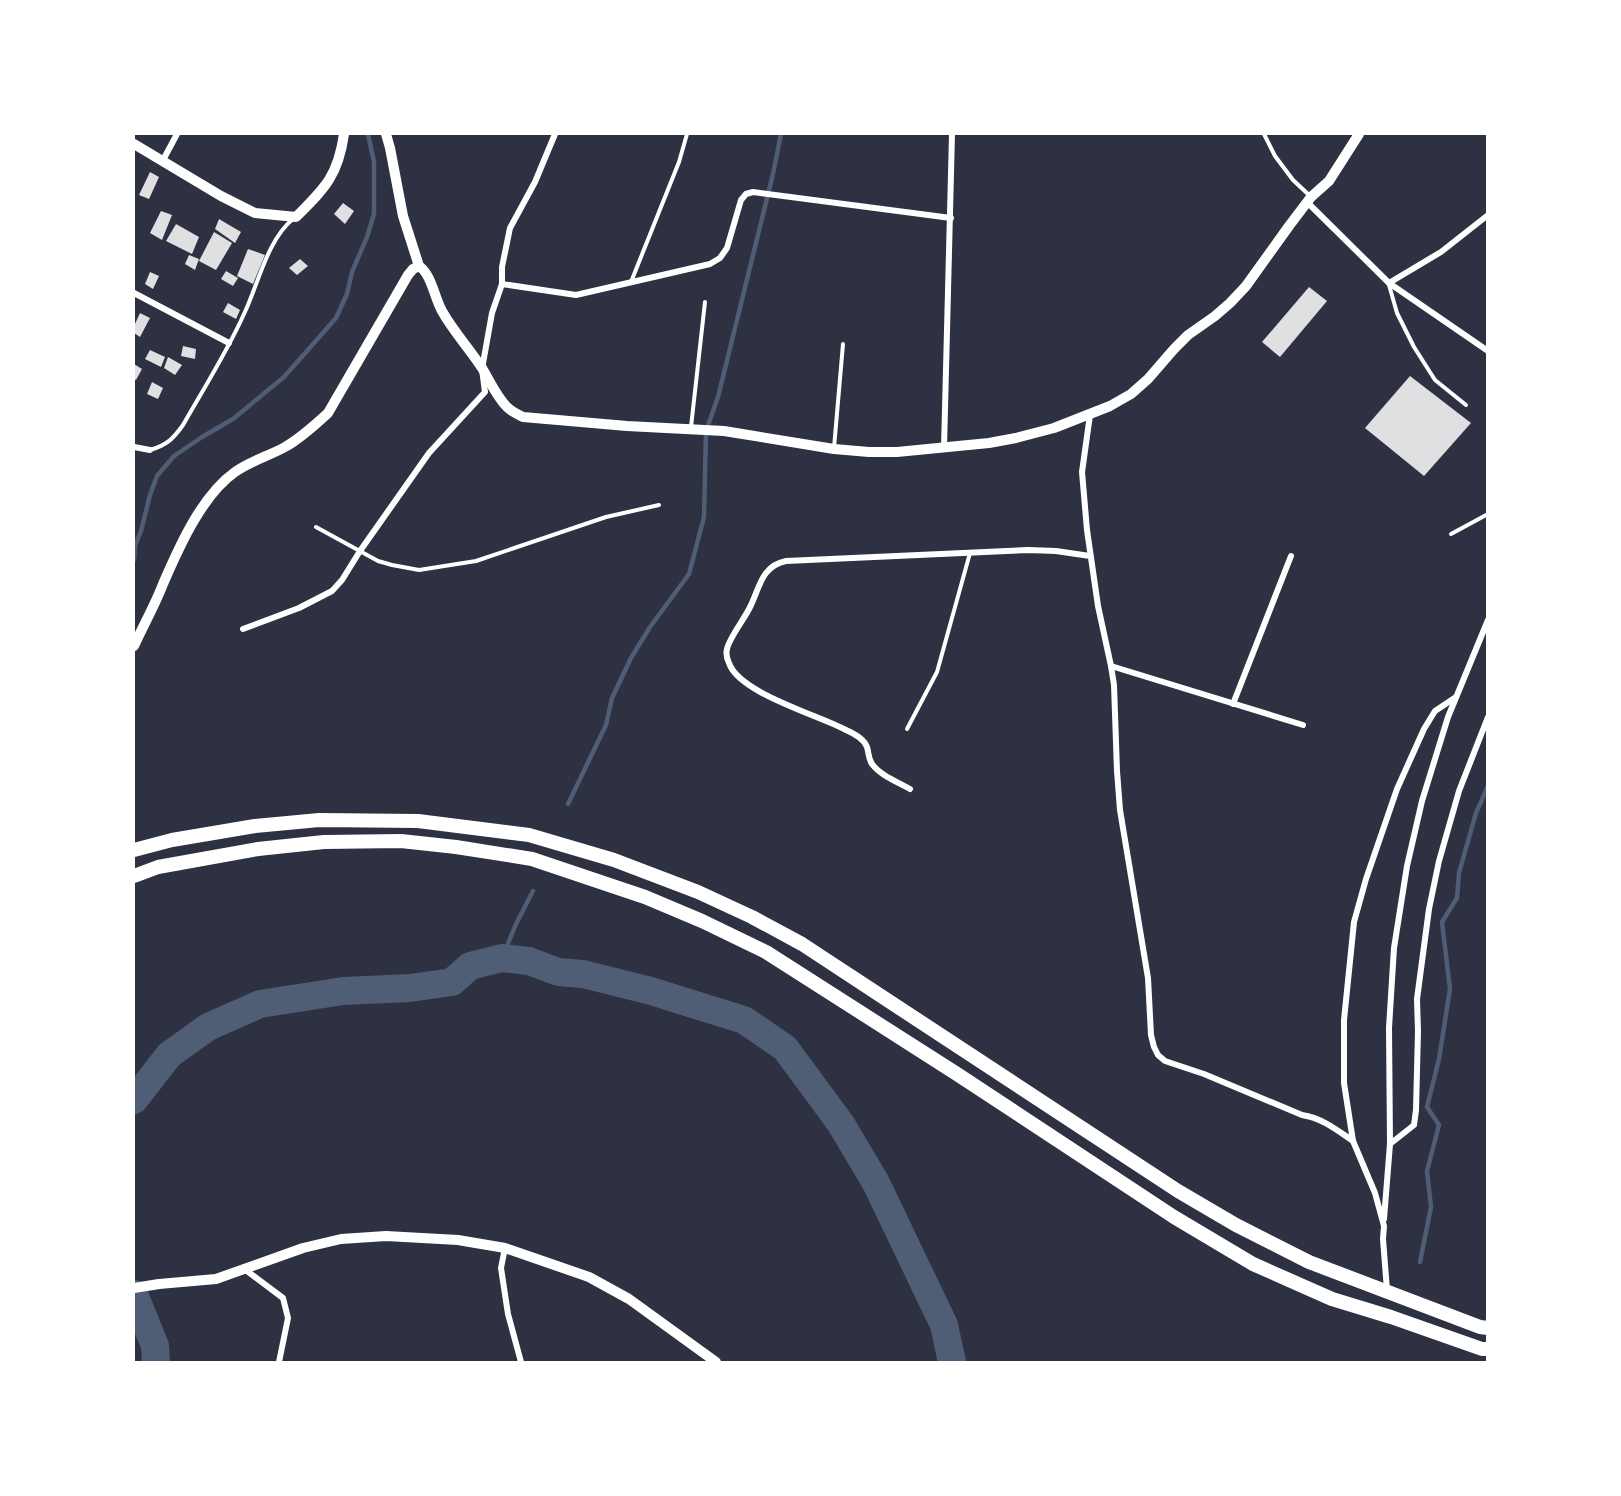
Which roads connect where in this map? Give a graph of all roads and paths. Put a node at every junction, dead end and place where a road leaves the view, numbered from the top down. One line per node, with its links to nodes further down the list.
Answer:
1 (177, 134): 10 (street)
2 (344, 134): 13 (street)
3 (386, 134): 15 (street)
4 (555, 134): 18 (street)
5 (687, 134): 16 (lane)
6 (952, 134): 14 (street)
7 (1264, 134): 11 (lane)
8 (1359, 134): 11 (street)
9 (134, 144): 10 (street)
10 (162, 162): 13 (street)
11 (1310, 200): 17 (street); 26 (street)
12 (1488, 215): 17 (street)
13 (296, 217): 21 (lane)
14 (951, 218): 16 (street); 29 (street)
15 (419, 266): 24 (street); 42 (street)
16 (631, 283): 18 (street)
17 (1389, 283): 23 (street); 25 (lane)
18 (502, 284): 24 (street)
19 (134, 293): 21 (street)
20 (705, 303): 27 (lane)
21 (229, 343): 31 (lane)
22 (843, 344): 30 (lane)
23 (1488, 351)
24 (482, 369): 27 (street); 36 (street)
25 (1466, 405)
26 (1090, 415): 29 (street); 38 (street)
27 (690, 430): 30 (street)
28 (134, 447): 31 (street)
29 (944, 448): 30 (street)
30 (834, 449)
31 (150, 450)
32 (659, 505): 36 (lane)
33 (1488, 514): 35 (lane)
34 (316, 527): 36 (lane)
35 (1451, 534)
36 (360, 551): 41 (street)
37 (970, 553): 38 (street); 48 (lane); 49 (street)
38 (1090, 556): 43 (street)
39 (1291, 556): 45 (street)
40 (1488, 620): 44 (street)
41 (243, 629)
42 (134, 646)
43 (1111, 666): 45 (street); 52 (street)
44 (1456, 697): 52 (street); 53 (street)
45 (1233, 704): 47 (street)
46 (1488, 717): 53 (street)
47 (1303, 725)
48 (907, 729)
49 (910, 789)
50 (134, 850): 58 (highway)
51 (134, 876): 60 (highway)
52 (1353, 1141): 54 (street)
53 (1390, 1144): 54 (street)
54 (1384, 1226): 58 (street)
55 (505, 1248): 56 (street); 62 (street); 63 (street)
56 (243, 1268): 57 (street); 61 (street)
57 (134, 1288)
58 (1387, 1290): 59 (highway)
59 (1488, 1328)
60 (1488, 1349)
61 (279, 1362)
62 (521, 1362)
63 (716, 1362)

